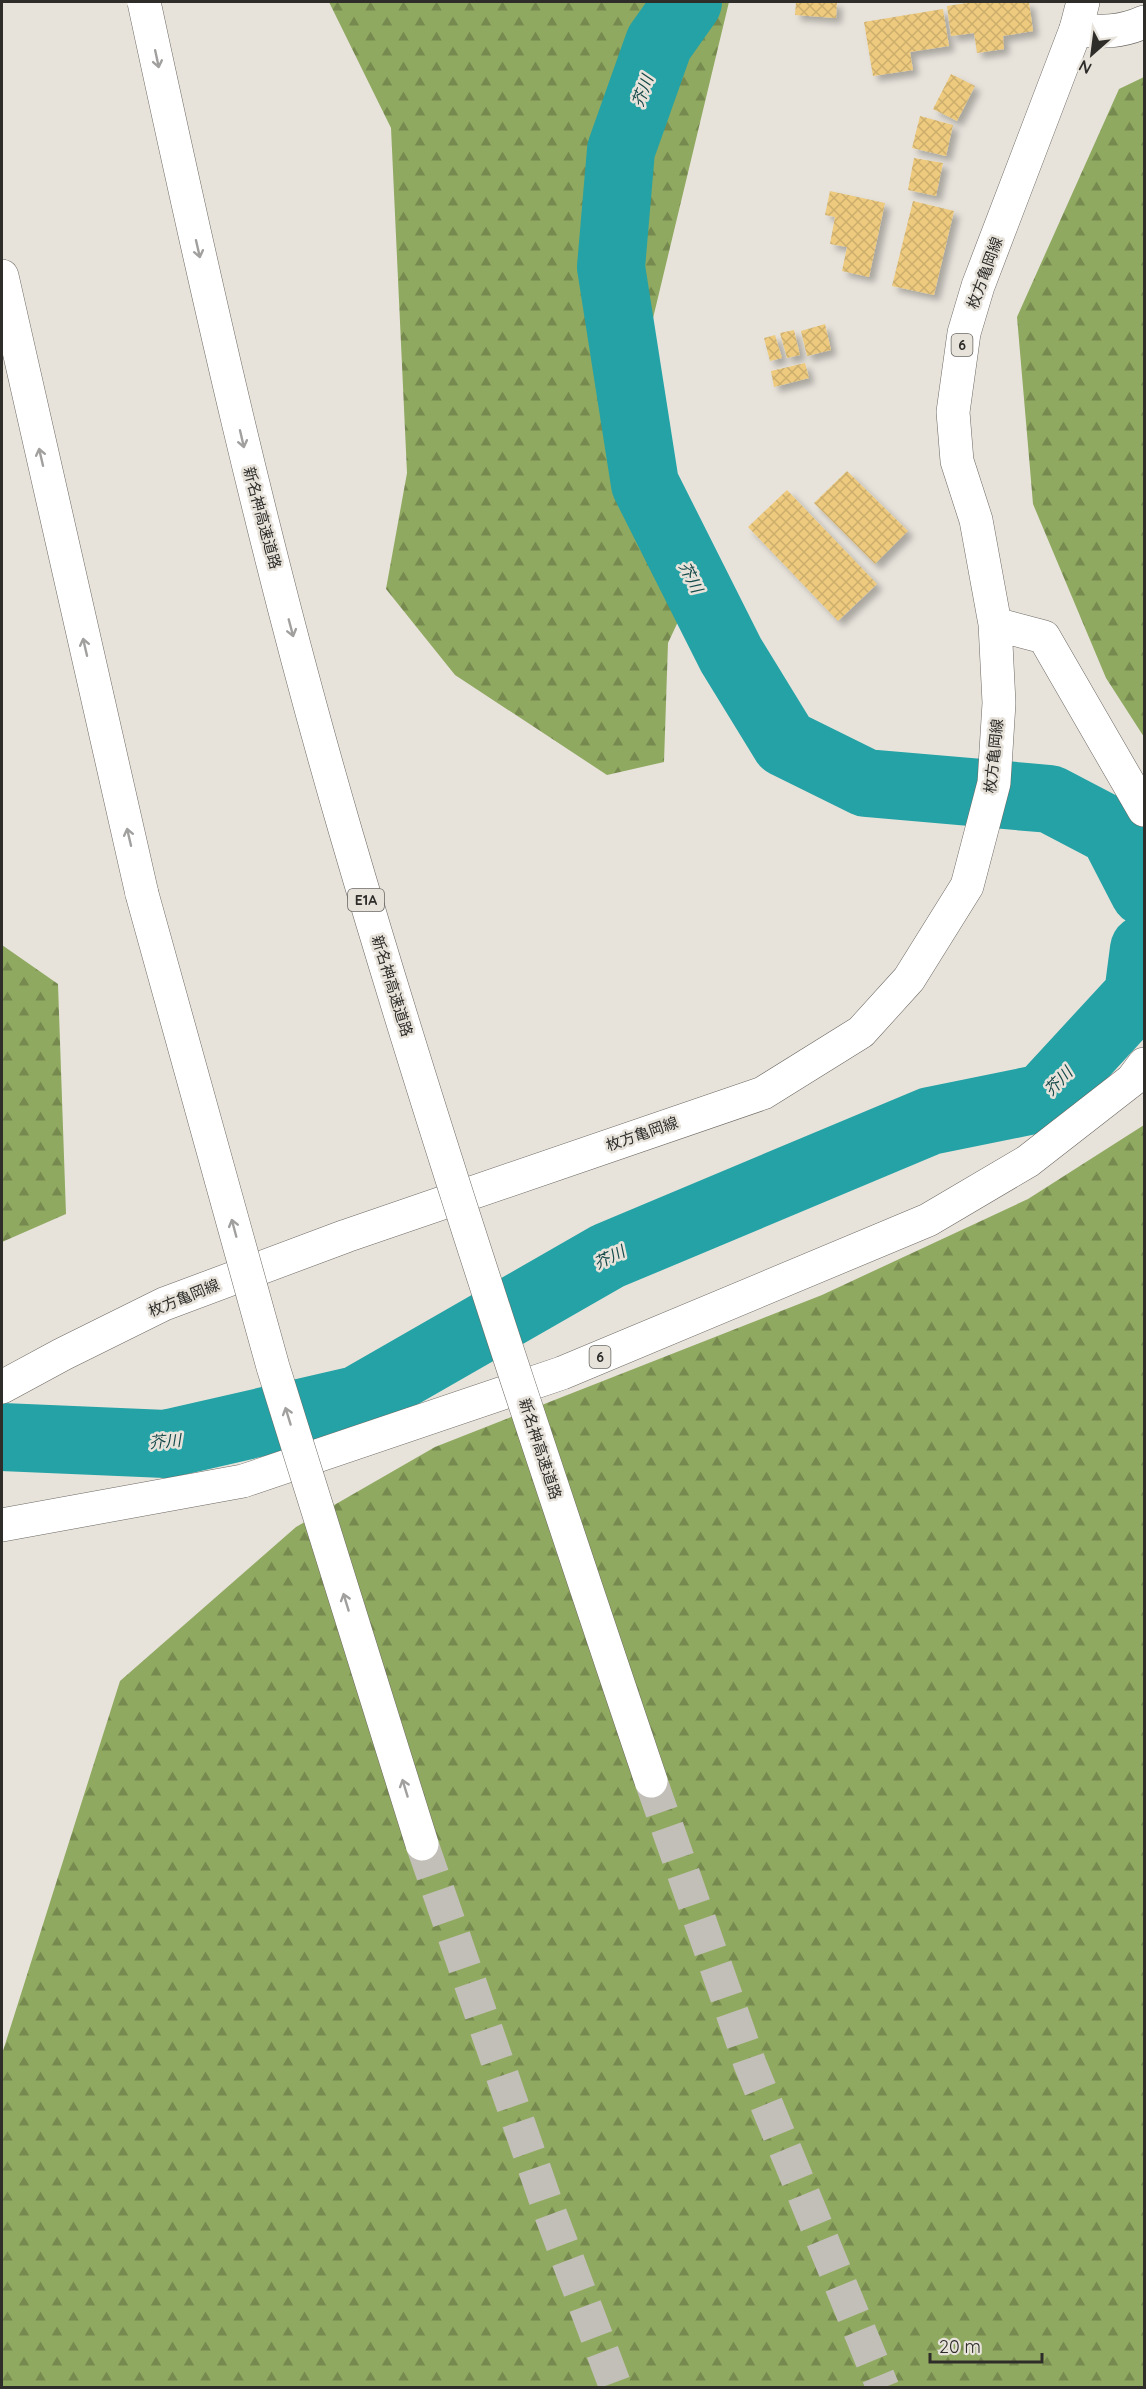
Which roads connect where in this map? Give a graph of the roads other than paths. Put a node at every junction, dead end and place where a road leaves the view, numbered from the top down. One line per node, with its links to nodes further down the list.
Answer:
1 (144, 2): 10 (main road, 新名神高速道路 / E1A, one-way to 10, bridge)
2 (1081, 11): 3 (main road); 5 (main road, 枚方亀岡線 / 6)
3 (1144, 22)
4 (2, 276): 11 (main road, one-way to 4, bridge)
5 (995, 624): 6 (main road); 8 (main road, 枚方亀岡線 / 6)
6 (1144, 810)
7 (1144, 1064): 9 (main road, 6)
8 (2, 1388)
9 (2, 1525)
10 (651, 1781)
11 (422, 1844)

